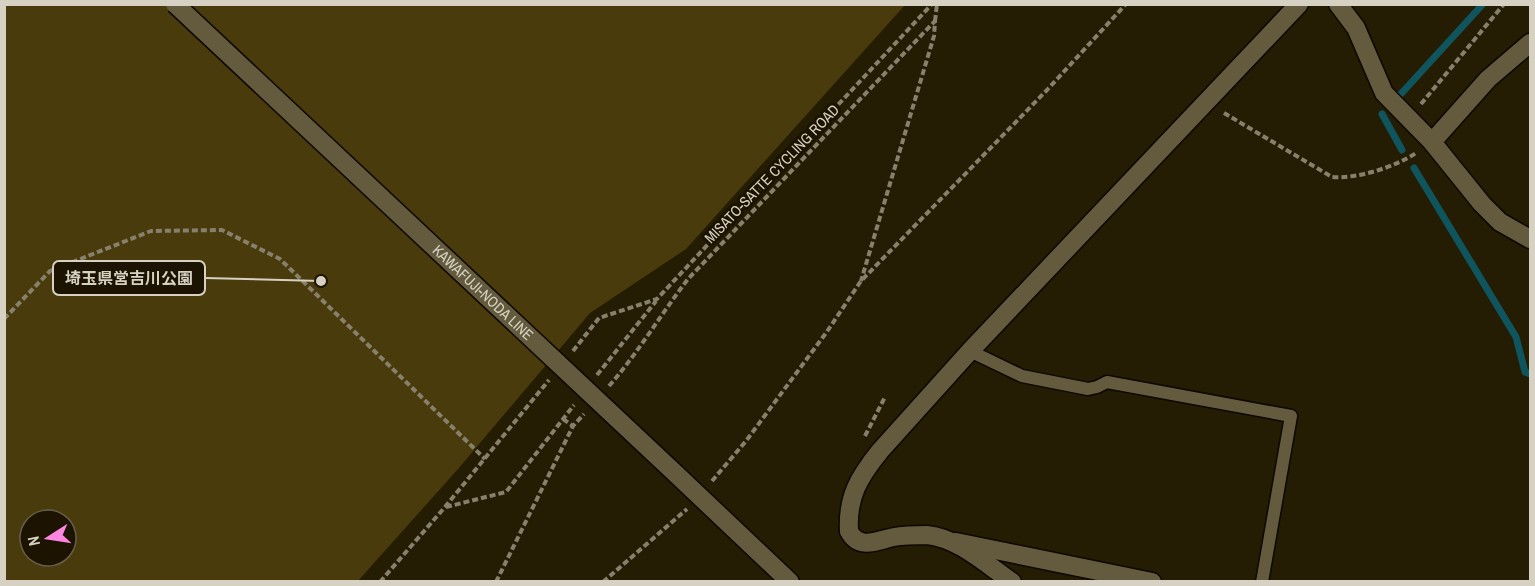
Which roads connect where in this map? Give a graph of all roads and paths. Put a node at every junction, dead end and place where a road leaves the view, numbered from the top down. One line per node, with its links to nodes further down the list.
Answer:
1 (175, 4): 33 (street, KAWAFUJI-NODA LINE, bridge)
2 (935, 4): 7 (path); 14 (path)
3 (1126, 4): 13 (path)
4 (1299, 4): 9 (street)
5 (1338, 4): 10 (street)
6 (1504, 4): 10 (path)
7 (935, 21): 13 (path); 20 (path, MISATO-SATTE CYCLING ROAD)
8 (1528, 50): 11 (street)
9 (1208, 103): 11 (path); 16 (street)
10 (1409, 118): 11 (street)
11 (1432, 142): 12 (street)
12 (1530, 239)
13 (861, 280): 26 (path)
14 (657, 299): 17 (path); 19 (path)
15 (4, 320): 25 (path)
16 (970, 351): 29 (street); 36 (lane)
17 (571, 353)
18 (549, 380): 25 (path)
19 (592, 382)
20 (605, 390)
21 (578, 400): 23 (path)
22 (589, 408): 24 (path)
23 (563, 419): 24 (path); 27 (path)
24 (573, 426): 31 (path)
25 (485, 459): 27 (path)
26 (711, 482)
27 (445, 507): 30 (path)
28 (687, 509): 32 (path)
29 (952, 542): 34 (street); 35 (street)
30 (380, 582)
31 (496, 582)
32 (603, 582)
33 (790, 582)
34 (1012, 582)
35 (1152, 582)
36 (1262, 582)

